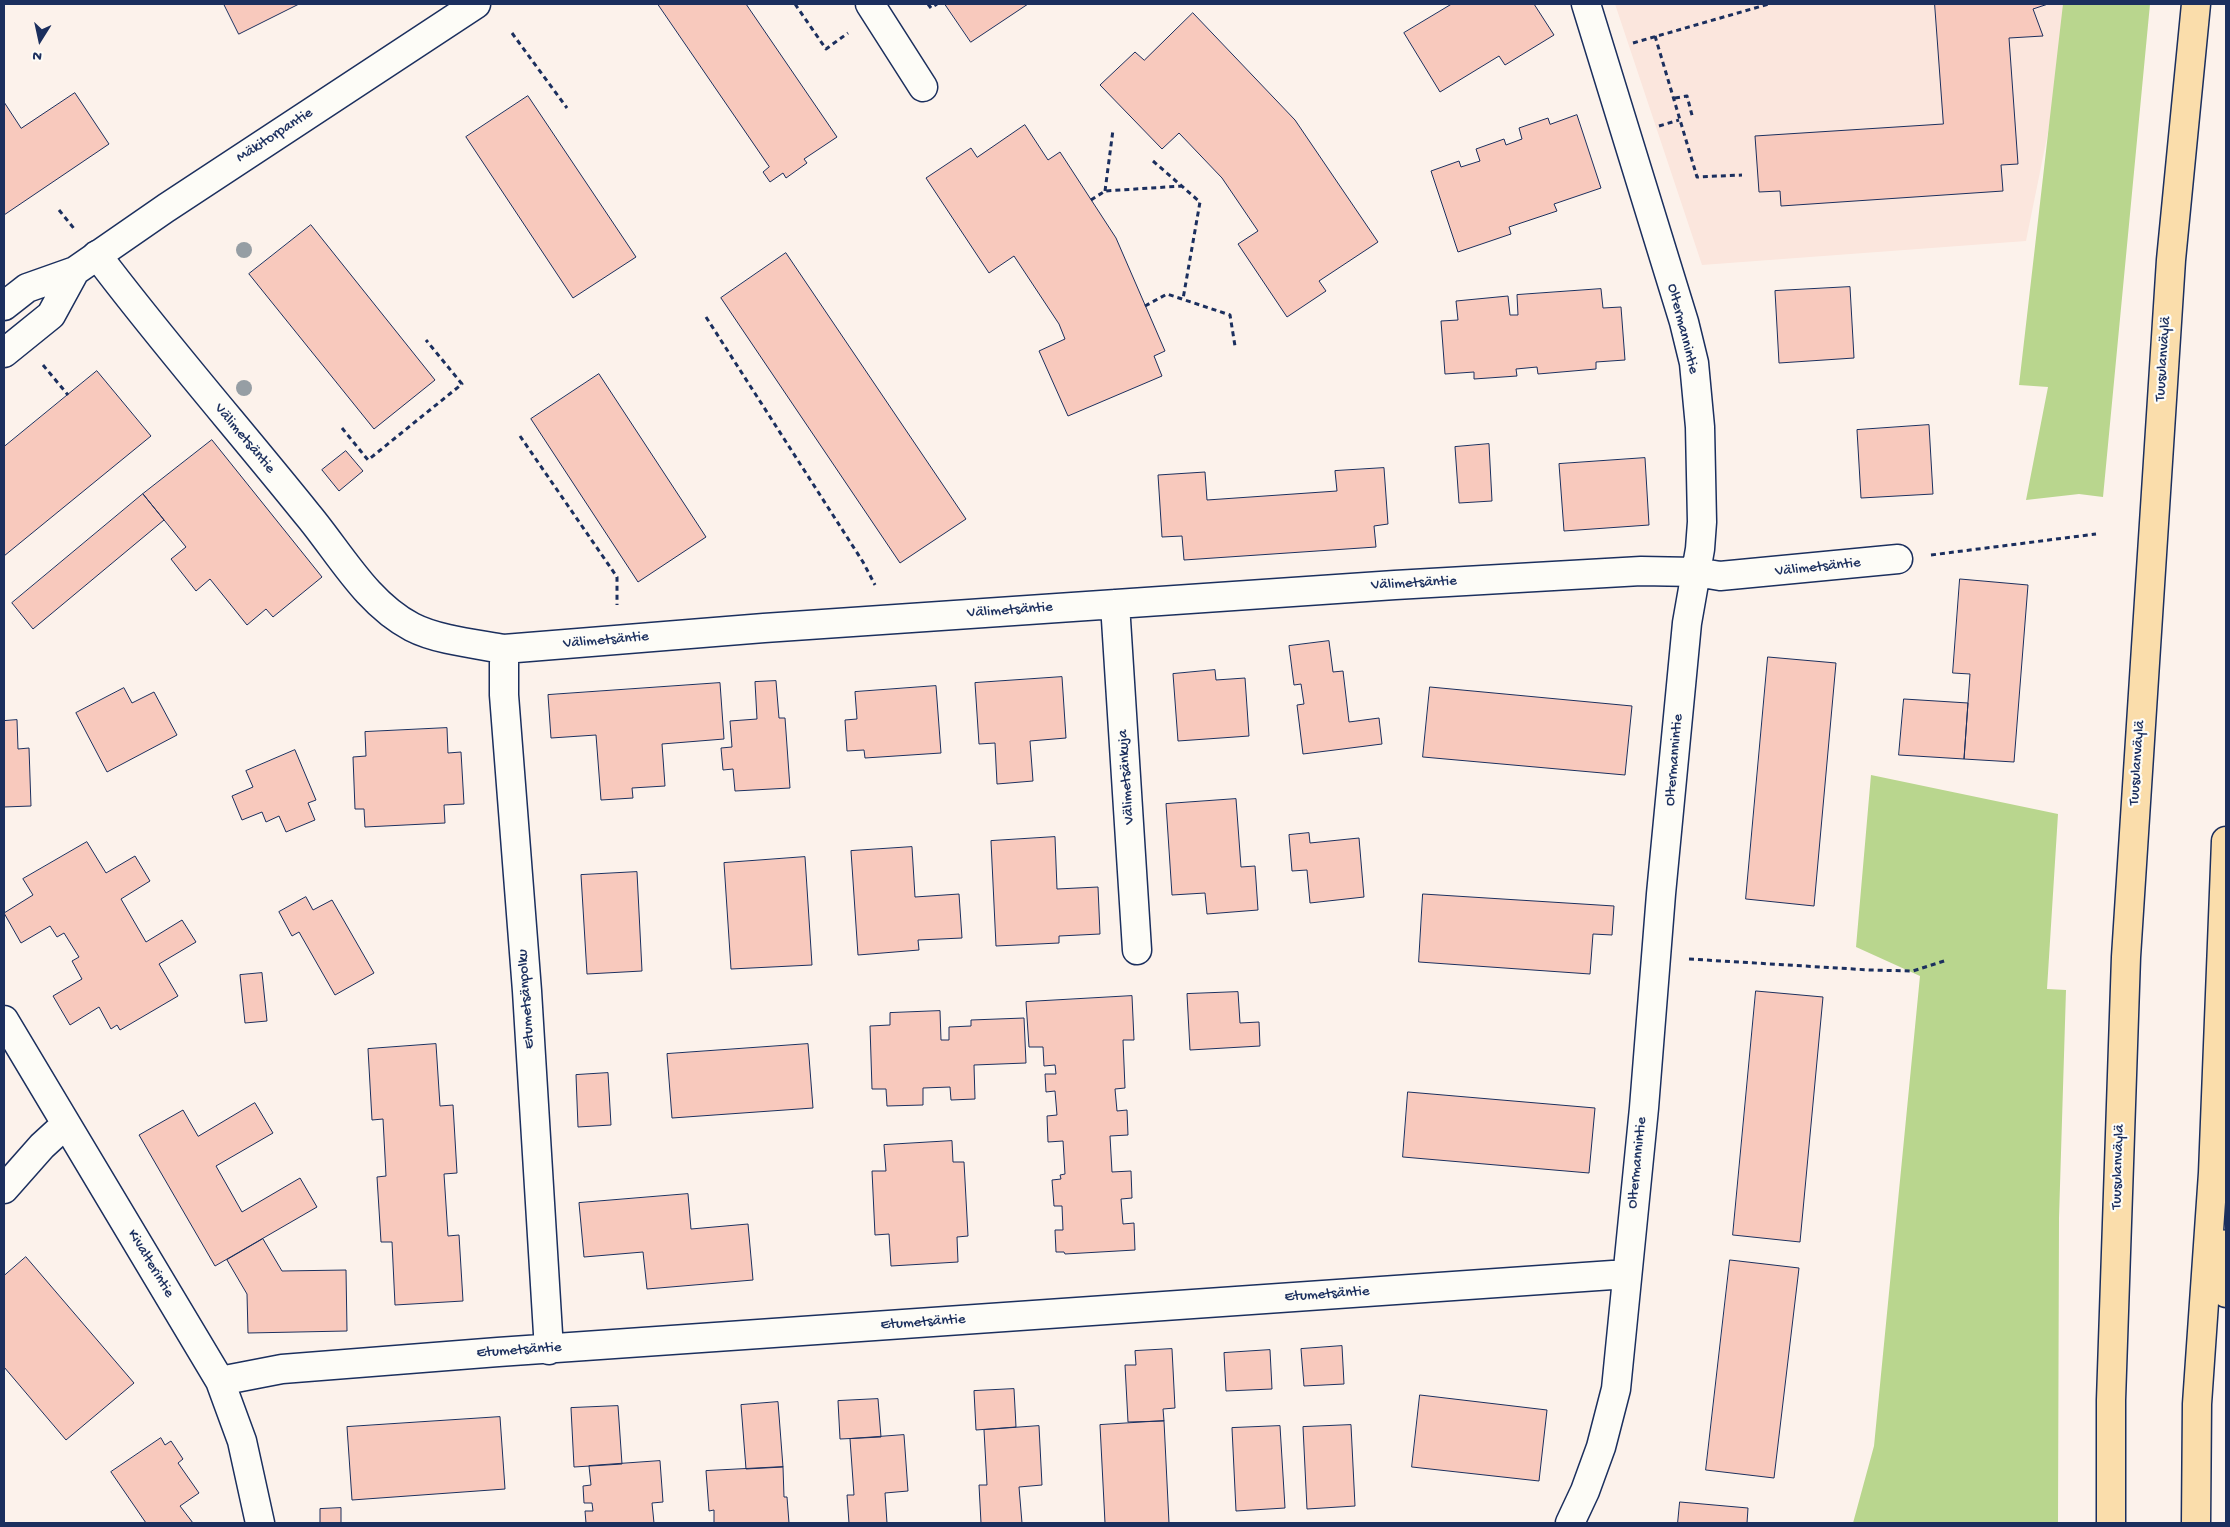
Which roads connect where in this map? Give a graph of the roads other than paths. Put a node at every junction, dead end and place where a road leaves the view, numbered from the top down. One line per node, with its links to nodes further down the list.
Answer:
1 (476, 4): 6 (street, Mäkitorpantie)
2 (1586, 4): 11 (street, Oltermannintie)
3 (2196, 4): 26 (highway, Tuusulanväylä)
4 (873, 8): 5 (street)
5 (923, 87)
6 (97, 256): 7 (street, Mäkitorpantie); 13 (street, Välimetsäntie)
7 (75, 271): 8 (street, Mäkitorpantie); 9 (street, Mäkitorpantie)
8 (4, 306)
9 (4, 353)
10 (1898, 559): 11 (street, Välimetsäntie)
11 (1696, 572): 12 (street, Välimetsäntie); 20 (street, Oltermannintie)
12 (1115, 604): 13 (street, Välimetsäntie); 15 (street, Välimetsänkuja)
13 (504, 649): 22 (street, Etumetsänpolku)
14 (2226, 840): 18 (highway)
15 (1137, 950)
16 (4, 1020): 17 (street, Kivalterintie)
17 (66, 1124): 19 (street); 23 (street, Kivalterintie)
18 (2213, 1173): 21 (highway); 27 (highway)
19 (4, 1189)
20 (1627, 1274): 22 (street, Etumetsäntie); 25 (street, Oltermannintie)
21 (2226, 1292)
22 (549, 1350): 23 (street, Etumetsäntie)
23 (220, 1381): 24 (street, Kivalterintie)
24 (260, 1523)
25 (1570, 1523)
26 (2111, 1523)
27 (2196, 1523)

